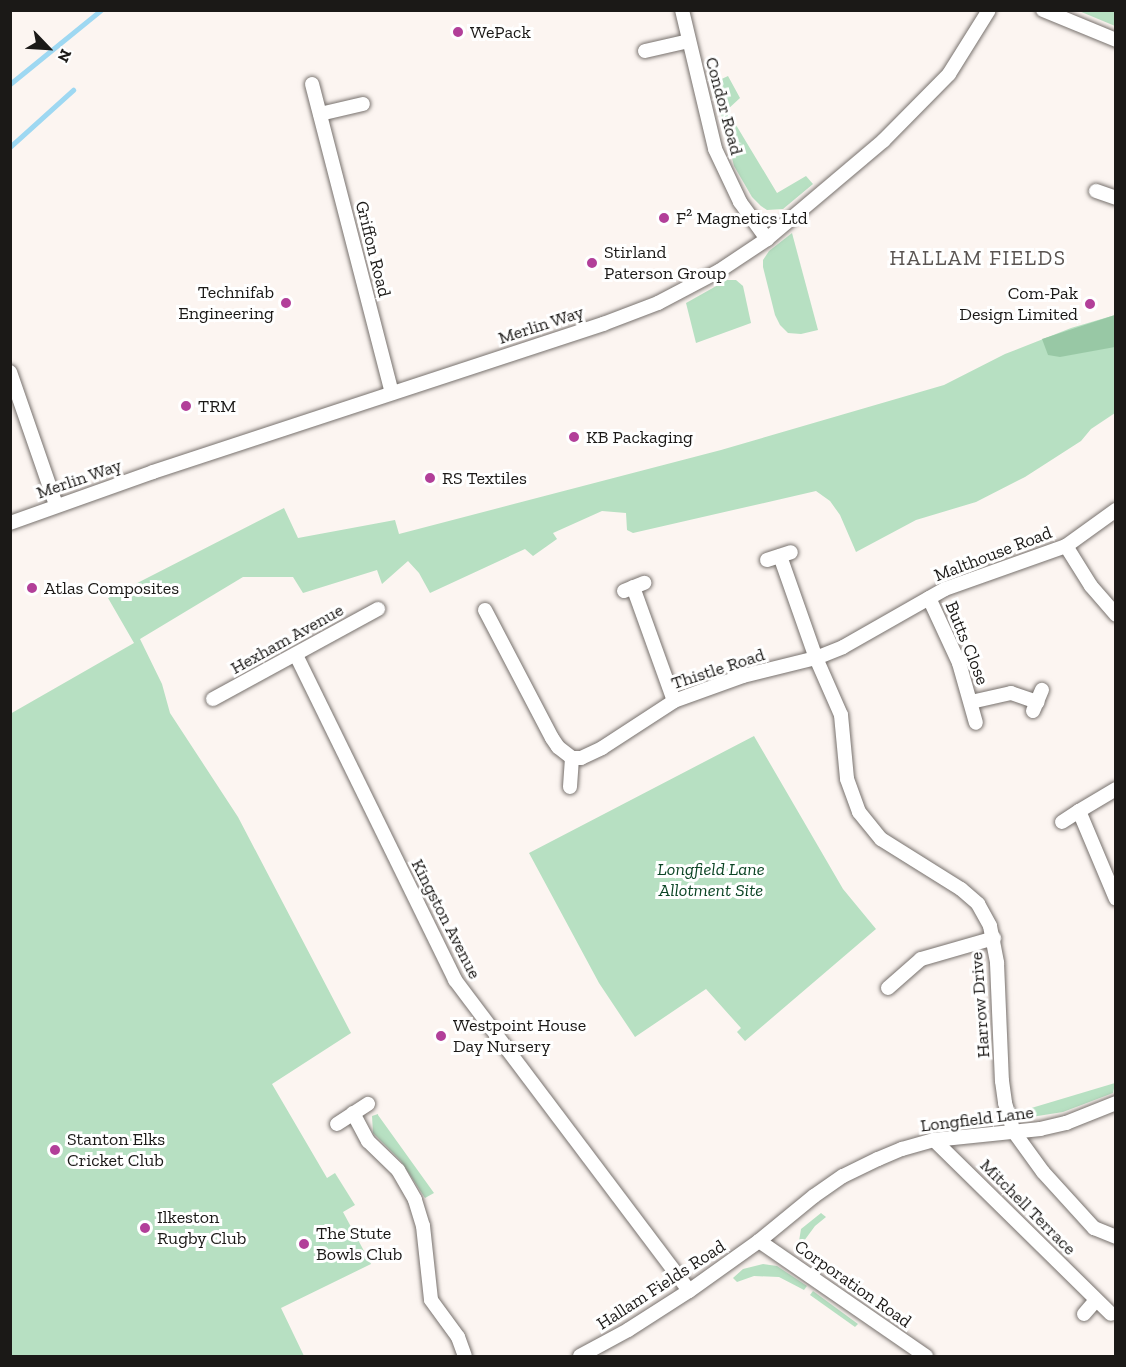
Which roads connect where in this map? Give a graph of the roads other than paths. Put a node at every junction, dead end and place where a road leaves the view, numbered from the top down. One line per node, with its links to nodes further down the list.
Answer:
1 (682, 10): 5 (street, Condor Road)
2 (989, 10): 12 (street, Merlin Way)
3 (1043, 10): 4 (street)
4 (1116, 40)
5 (688, 41): 6 (street, Condor Road); 12 (street, Condor Road)
6 (645, 51)
7 (312, 84): 9 (street, Griffon Road)
8 (363, 104): 9 (street)
9 (320, 114): 14 (street, Griffon Road)
10 (1096, 191): 11 (street)
11 (1116, 198)
12 (767, 238): 14 (street, Merlin Way)
13 (10, 372): 15 (street)
14 (392, 393): 15 (street, Merlin Way)
15 (56, 505): 17 (street, Merlin Way)
16 (1116, 510): 18 (street, Malthouse Road)
17 (10, 523)
18 (1065, 546): 21 (street, Malthouse Road); 24 (street)
19 (779, 556): 26 (street, Harrow Drive)
20 (634, 587): 28 (street)
21 (929, 598): 26 (street, Malthouse Road); 30 (street, Butts Close)
22 (378, 609): 25 (street, Hexham Avenue)
23 (485, 610): 32 (street)
24 (1116, 615)
25 (296, 655): 27 (street, Hexham Avenue); 48 (street, Kingston Avenue)
26 (816, 658): 28 (street, Thistle Road); 38 (street, Harrow Drive)
27 (213, 699)
28 (674, 701): 32 (street, Thistle Road)
29 (1038, 701): 30 (street, Butts Close)
30 (971, 702): 31 (street, Butts Close)
31 (976, 723)
32 (572, 758): 33 (street)
33 (570, 787)
34 (1116, 789): 35 (street)
35 (1079, 811): 36 (street); 37 (street)
36 (1062, 822)
37 (1116, 899)
38 (994, 938): 39 (street); 44 (street, Harrow Drive)
39 (888, 988)
40 (1116, 1103): 44 (street, Longfield Lane)
41 (368, 1104): 42 (street)
42 (353, 1113): 43 (street); 52 (street)
43 (337, 1124)
44 (1014, 1132): 45 (street, Longfield Lane); 46 (street, Harrow Drive)
45 (934, 1140): 47 (street, Longfield Lane); 49 (street, Mitchell Terrace)
46 (1116, 1237)
47 (759, 1241): 48 (street, Hallam Fields Road); 54 (street, Corporation Road)
48 (688, 1291): 53 (street, Hallam Fields Road)
49 (1096, 1300): 50 (street); 51 (street, Mitchell Terrace)
50 (1084, 1314)
51 (1111, 1314)
52 (465, 1356)
53 (580, 1356)
54 (926, 1356)

